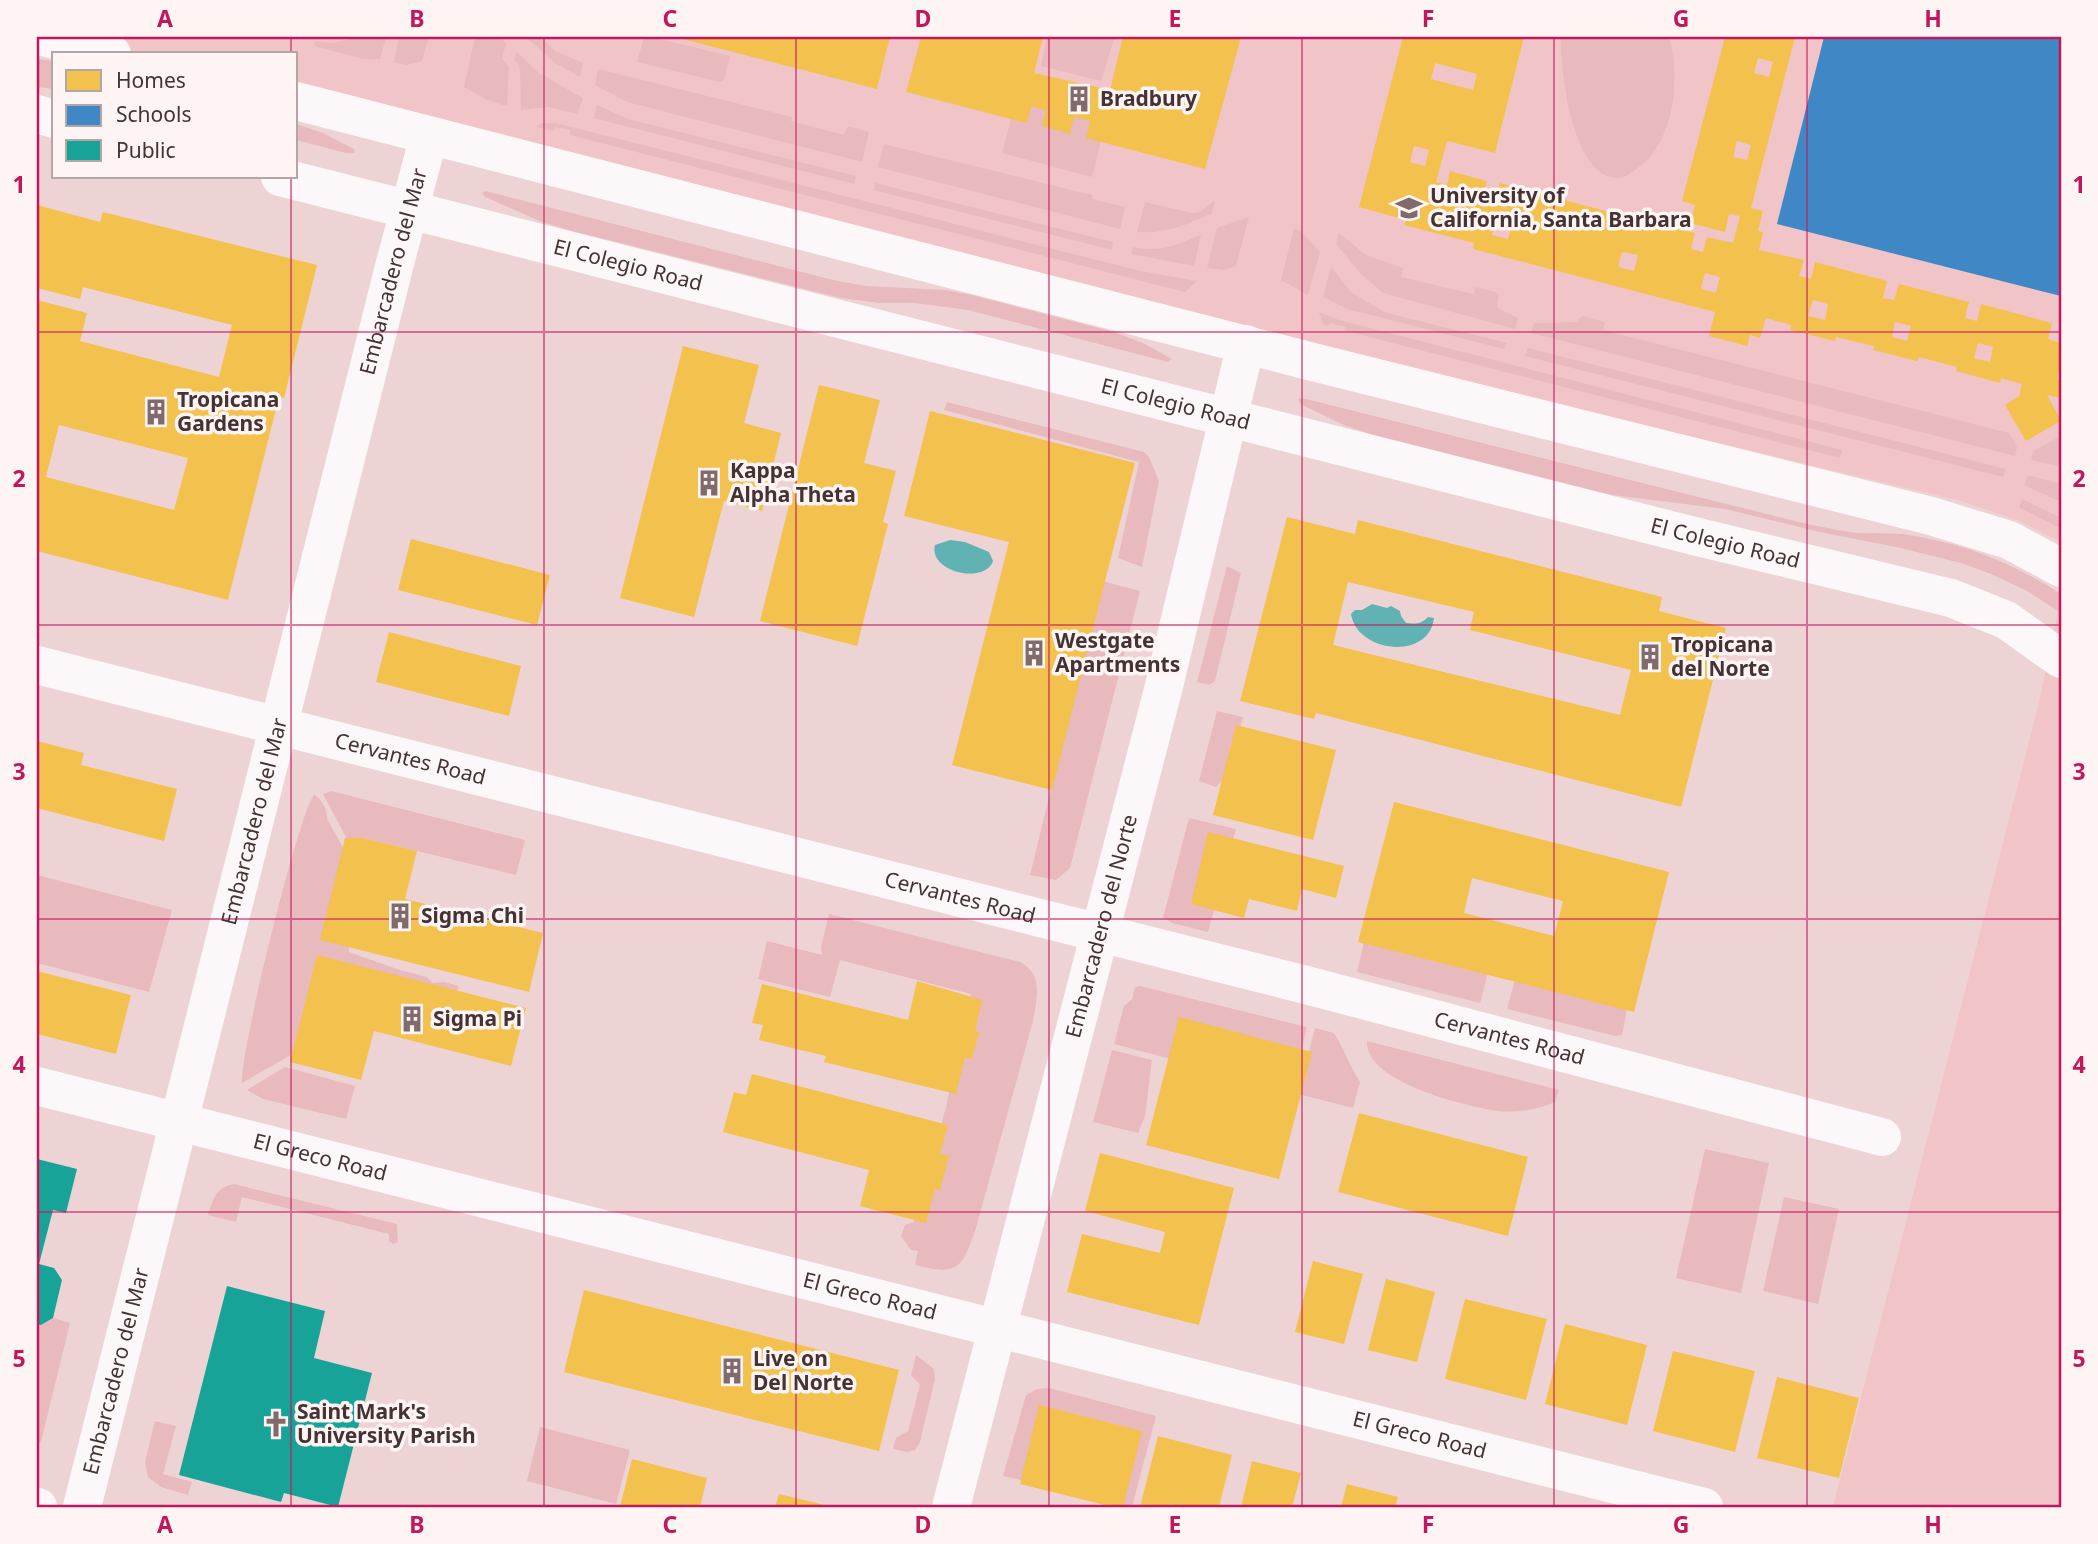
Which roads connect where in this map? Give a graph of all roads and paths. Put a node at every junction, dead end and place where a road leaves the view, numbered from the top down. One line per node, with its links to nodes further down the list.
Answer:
1 (43, 37): 2 (street)
2 (103, 52)
3 (298, 102): 4 (street)
4 (429, 136): 6 (street, Embarcadero del Mar); 7 (street)
5 (283, 178): 6 (street, El Colegio Road)
6 (409, 210): 8 (street, El Colegio Road); 12 (street, Embarcadero del Mar)
7 (1245, 344): 8 (street, Embarcadero del Norte); 9 (street)
8 (1229, 419): 10 (street, El Colegio Road); 13 (street, Embarcadero del Norte)
9 (2061, 568)
10 (2061, 659)
11 (37, 665): 12 (street, Cervantes Road)
12 (279, 726): 13 (street, Cervantes Road); 15 (street, Embarcadero del Mar)
13 (1101, 933): 16 (street, Cervantes Road); 17 (street, Embarcadero del Norte)
14 (37, 1086): 15 (street, El Greco Road)
15 (179, 1123): 17 (street, El Greco Road); 18 (street, Embarcadero del Mar)
16 (1882, 1138)
17 (998, 1331): 19 (street, Embarcadero del Norte); 20 (street, El Greco Road)
18 (82, 1507)
19 (951, 1507)
20 (1704, 1507)

